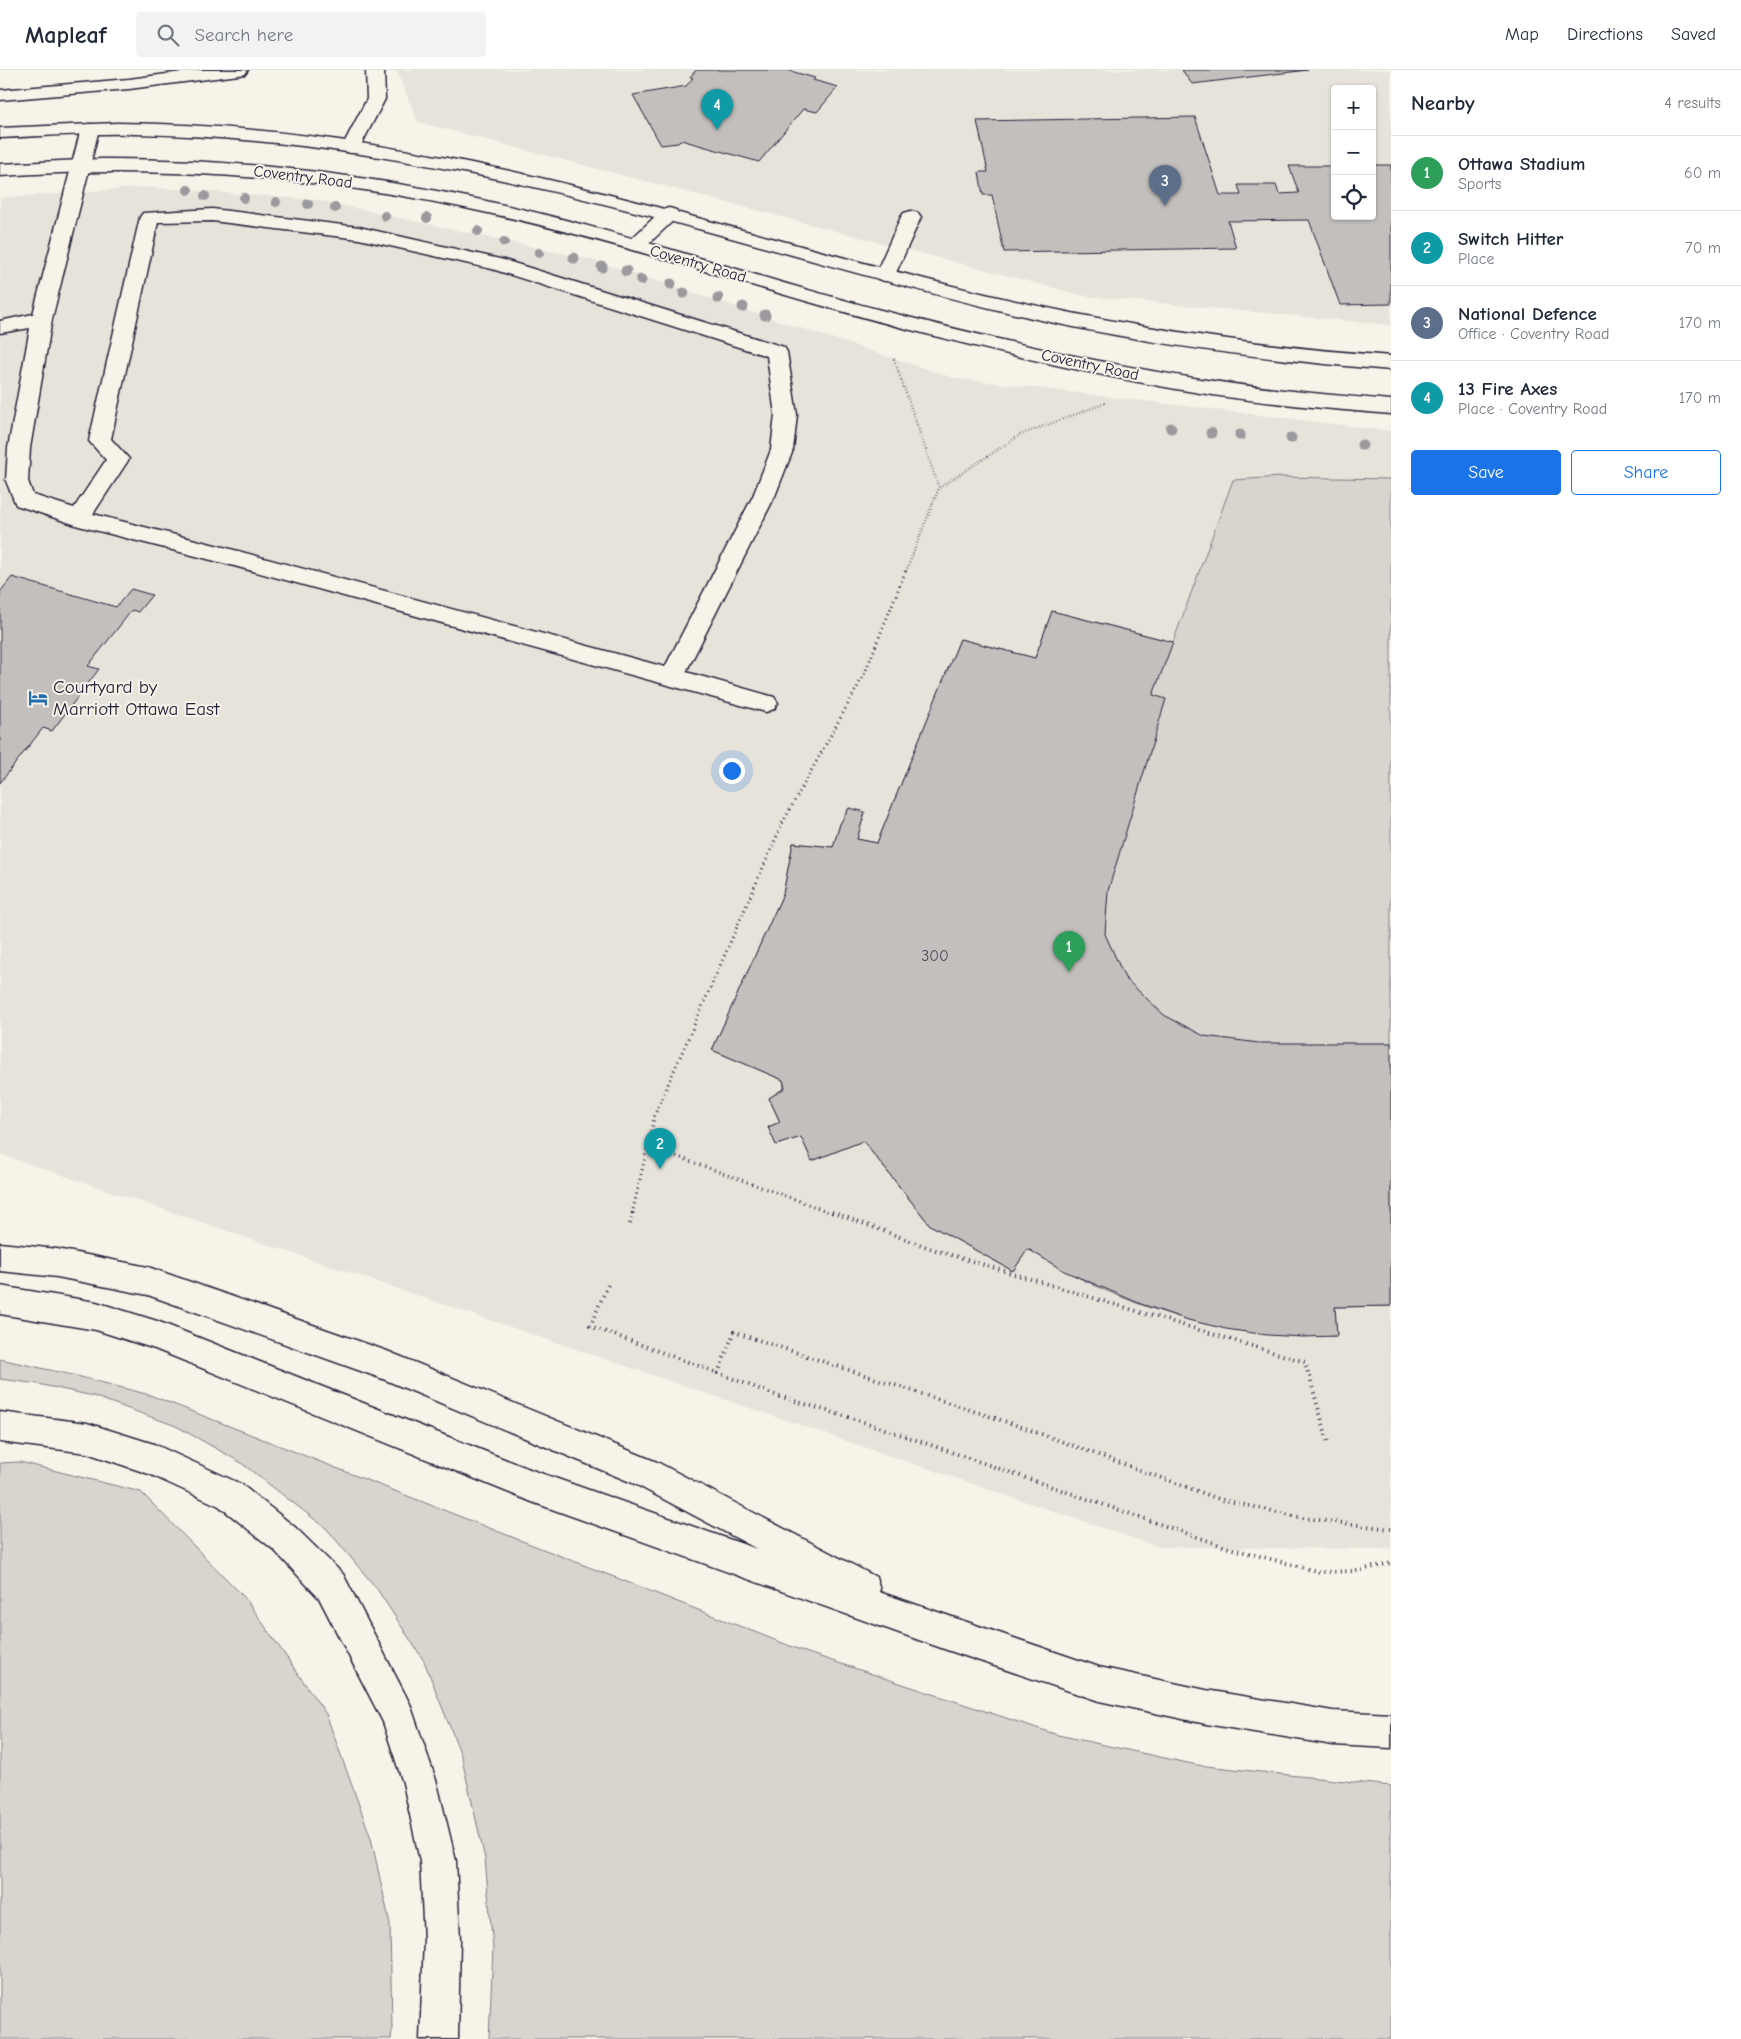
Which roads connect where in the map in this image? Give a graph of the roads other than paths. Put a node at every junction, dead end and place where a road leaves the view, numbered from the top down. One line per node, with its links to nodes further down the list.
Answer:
1 (239, 70): 3 (main road)
2 (375, 70): 6 (main road)
3 (0, 95)
4 (90, 129): 5 (main road, Coventry Road); 6 (main road, Coventry Road); 7 (main road)
5 (0, 133)
6 (351, 147): 9 (main road, Coventry Road)
7 (80, 166): 8 (main road, Coventry Road); 11 (main road, Coventry Road); 13 (main road)
8 (0, 170)
9 (669, 214): 11 (main road); 12 (main road, Coventry Road)
10 (911, 217): 12 (main road)
11 (636, 245): 16 (main road, Coventry Road)
12 (885, 274): 15 (main road, Coventry Road)
13 (42, 320): 14 (main road); 17 (main road)
14 (0, 326)
15 (1391, 363)
16 (1391, 407)
17 (79, 518): 18 (main road); 18 (main road)
18 (672, 677): 19 (main road)
19 (766, 703)
20 (0, 1257): 23 (main road)
21 (0, 1300): 23 (main road)
22 (0, 1426): 25 (main road)
23 (947, 1633): 24 (main road)
24 (1391, 1731)
25 (439, 2039)

